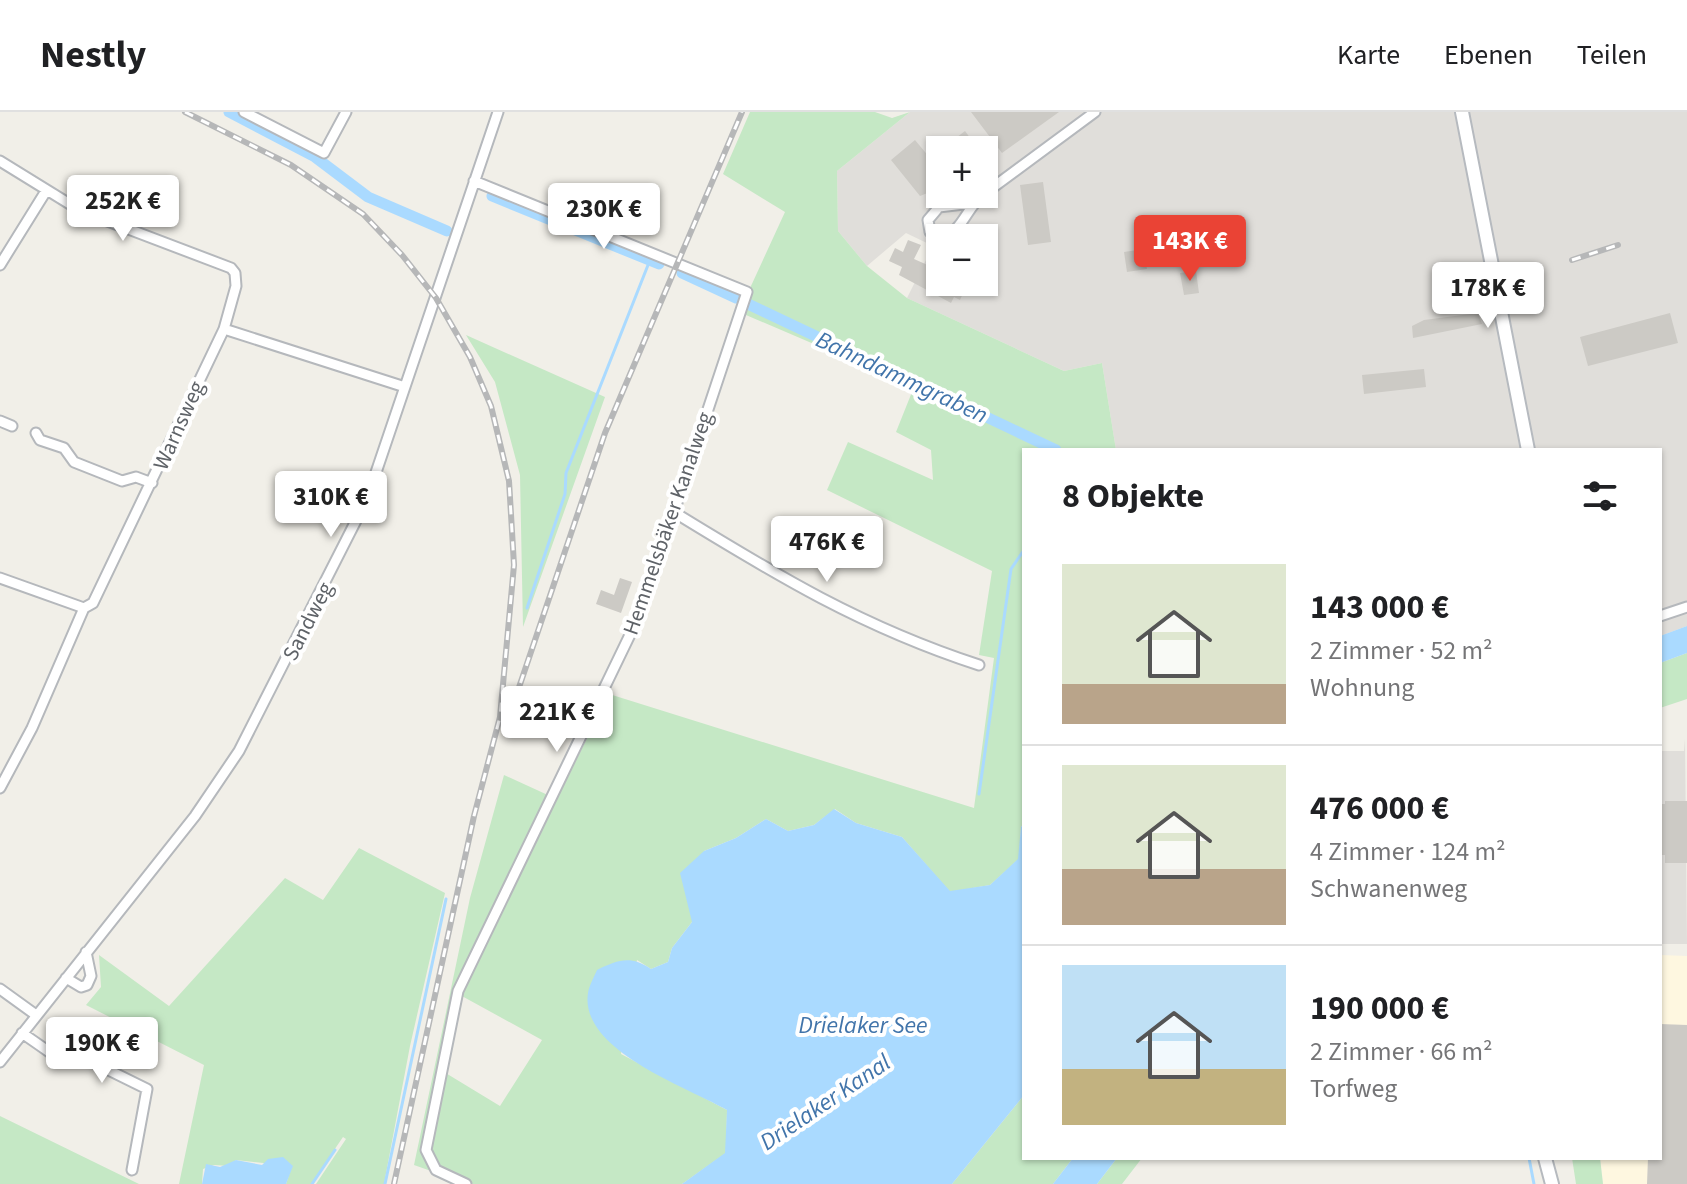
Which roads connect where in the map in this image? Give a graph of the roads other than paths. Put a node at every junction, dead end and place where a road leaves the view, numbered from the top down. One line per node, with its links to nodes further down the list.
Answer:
1 (244, 112): 2 (street)
2 (346, 112)
3 (498, 112): 7 (street, Sandweg)
4 (1095, 112): 8 (street)
5 (1462, 112): 17 (main road)
6 (0, 161): 9 (street)
7 (474, 181): 13 (street, Sandweg); 19 (street, Hemmelsbäker Kanalweg)
8 (998, 184)
9 (46, 191): 11 (street); 12 (street, Warnsweg)
10 (972, 203): 10 (street)
11 (0, 265)
12 (224, 329): 13 (street); 18 (street, Warnsweg)
13 (405, 387): 26 (street, Sandweg)
14 (0, 421): 15 (street)
15 (12, 426)
16 (36, 433): 18 (street)
17 (1528, 448)
18 (152, 483): 22 (street, Warnsweg)
19 (672, 511): 24 (street); 34 (street, Hemmelsbäker Kanalweg)
20 (0, 578): 22 (street)
21 (1687, 607): 23 (street)
22 (84, 608): 25 (street, Warnsweg)
23 (1662, 615)
24 (979, 665)
25 (0, 788)
26 (86, 952): 27 (street, Sandweg); 27 (street)
27 (66, 978): 29 (street, Sandweg)
28 (0, 989): 29 (street)
29 (36, 1015): 30 (street, Sandweg)
30 (22, 1033): 31 (street, Sandweg); 33 (street)
31 (0, 1062)
32 (1546, 1160): 35 (main road)
33 (132, 1170)
34 (466, 1184)
35 (1552, 1184)

